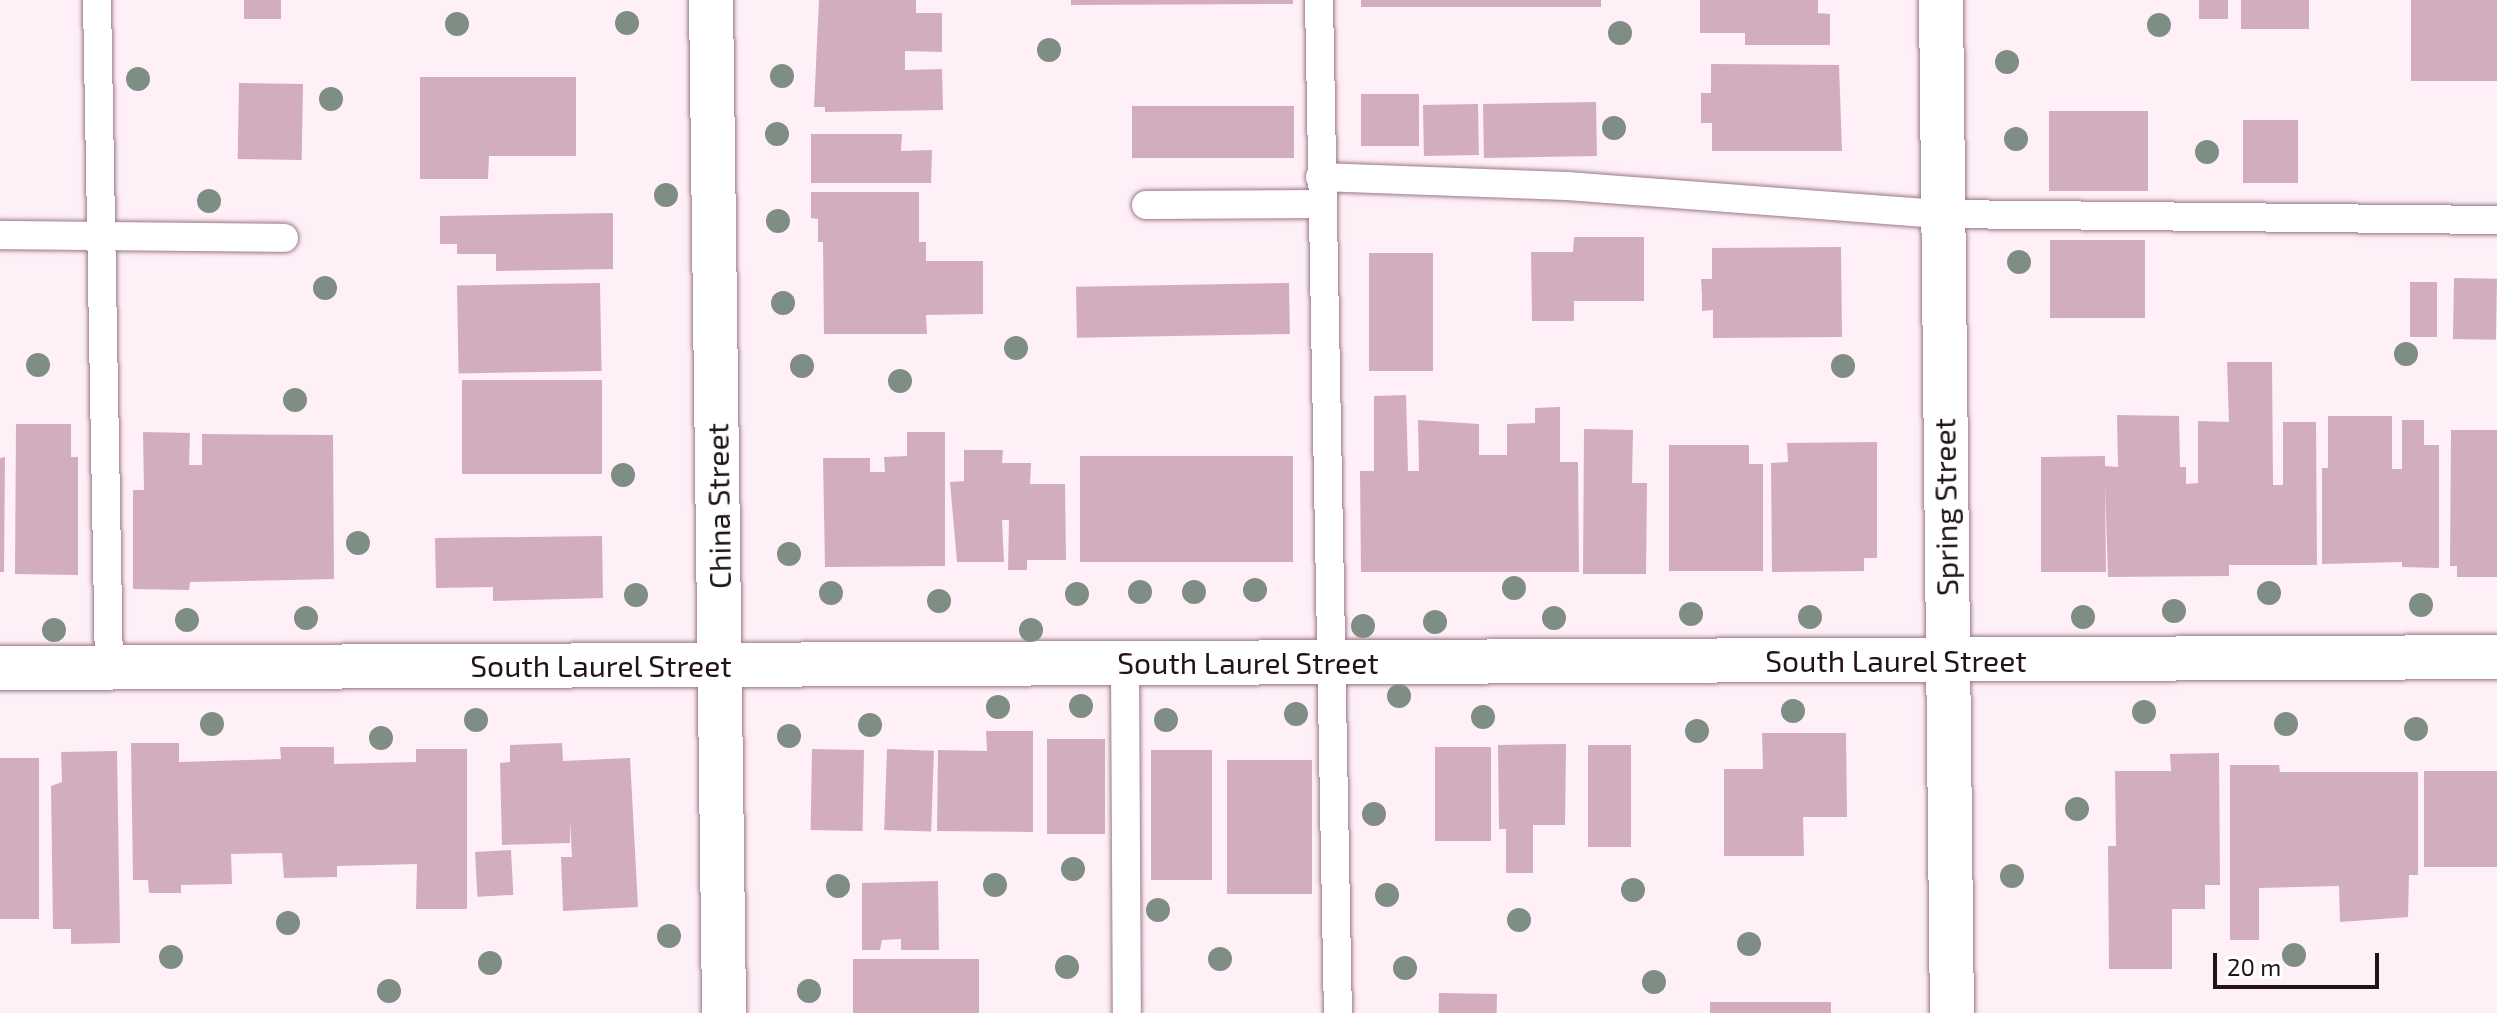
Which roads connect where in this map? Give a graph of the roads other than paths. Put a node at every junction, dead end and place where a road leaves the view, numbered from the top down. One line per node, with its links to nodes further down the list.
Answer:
1 (97, 0): 10 (lane)
2 (711, 0): 16 (street, China Street)
3 (1319, 0): 5 (lane)
4 (1941, 0): 7 (street, Spring Street)
5 (1320, 190): 6 (lane); 7 (lane); 14 (lane)
6 (1146, 205)
7 (1942, 214): 8 (lane); 13 (street, Spring Street)
8 (2497, 220)
9 (0, 235): 10 (lane)
10 (102, 237): 11 (lane); 17 (lane)
11 (284, 238)
12 (2497, 657): 13 (street, South Laurel Street)
13 (1947, 659): 14 (street, South Laurel Street); 22 (street, Spring Street)
14 (1331, 662): 15 (street, South Laurel Street); 21 (lane)
15 (1125, 663): 16 (street, South Laurel Street); 20 (lane)
16 (720, 665): 17 (street, South Laurel Street); 19 (street, China Street)
17 (109, 667): 18 (street, South Laurel Street)
18 (0, 668)
19 (724, 1013)
20 (1127, 1013)
21 (1338, 1013)
22 (1952, 1013)

